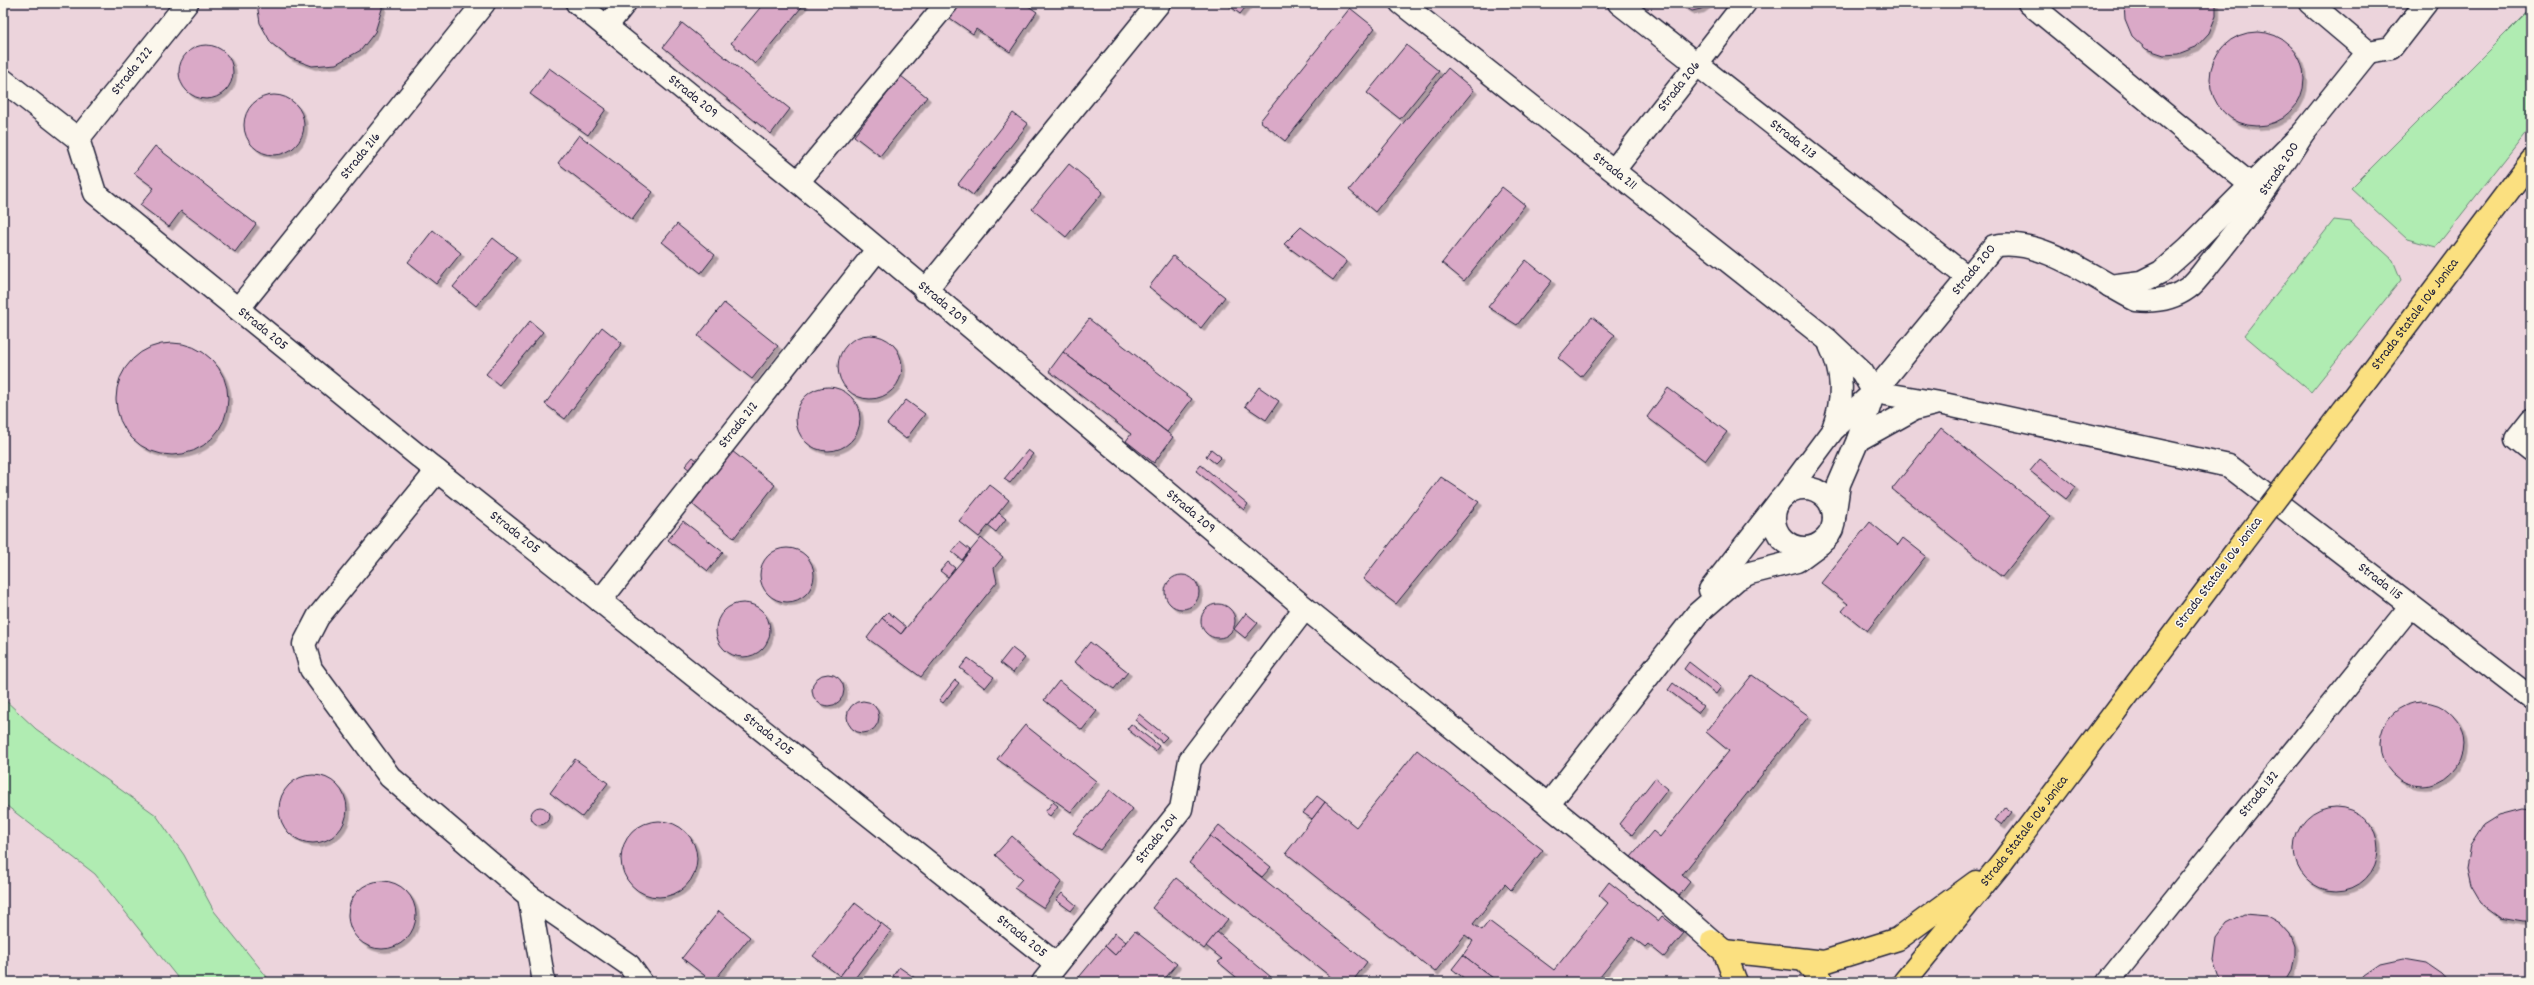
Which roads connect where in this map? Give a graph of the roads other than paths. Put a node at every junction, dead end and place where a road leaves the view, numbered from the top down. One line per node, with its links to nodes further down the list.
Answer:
1 (187, 3): 18 (lane, Strada 222)
2 (484, 3): 27 (lane, Strada 216)
3 (577, 3): 13 (lane, Strada 209)
4 (625, 3): 13 (lane)
5 (947, 3): 21 (lane)
6 (1159, 3): 26 (lane)
7 (1401, 3): 20 (lane, Strada 211)
8 (1619, 3): 15 (lane, Strada 213)
9 (1745, 3): 15 (lane, Strada 206)
10 (2028, 3): 22 (lane)
11 (2310, 3): 14 (lane)
12 (2426, 3): 14 (lane)
13 (606, 27): 21 (lane, Strada 209)
14 (2368, 52): 17 (lane, Strada 200)
15 (1697, 65): 20 (lane, Strada 206); 24 (lane, Strada 213)
16 (3, 80): 18 (lane)
17 (2303, 133): 22 (lane, Strada 200); 25 (lane, Strada 200)
18 (78, 139): 27 (lane, Strada 205)
19 (2531, 161): 45 (main road, Strada Statale 106 Jonica, bridge)
20 (1614, 170): 28 (lane, Strada 211)
21 (798, 182): 23 (lane, Strada 209)
22 (2251, 185): 25 (lane, Strada 200)
23 (877, 250): 26 (lane, Strada 209); 39 (lane, Strada 212)
24 (1967, 277): 25 (lane, Strada 200); 29 (lane, Strada 200)
25 (2110, 286)
26 (925, 291): 41 (lane, Strada 209)
27 (238, 309): 35 (lane, Strada 205)
28 (1828, 340): 29 (lane, Strada 211); 32 (lane)
29 (1874, 392): 30 (lane); 32 (lane); 33 (lane)
30 (1939, 403): 33 (lane); 40 (lane, Strada 115)
31 (2531, 420): 34 (lane)
32 (1833, 430): 36 (lane)
33 (1858, 440): 37 (lane)
34 (2524, 445)
35 (437, 471): 39 (lane, Strada 205); 46 (lane)
36 (1781, 500): 37 (lane); 38 (lane); 42 (lane)
37 (1834, 518): 38 (lane)
38 (1820, 544): 42 (lane)
39 (600, 601): 49 (lane, Strada 205)
40 (2410, 607): 43 (lane, Strada 115); 56 (lane, Strada 132)
41 (1305, 608): 44 (lane, Strada 209); 49 (lane, Strada 204)
42 (1698, 614): 44 (lane)
43 (2531, 698)
44 (1548, 805): 47 (lane, Strada 209)
45 (2003, 861): 48 (main road); 55 (main road, Strada Statale 106 Jonica)
46 (529, 896): 50 (lane); 51 (lane)
47 (1718, 946): 48 (main road); 53 (main road)
48 (1806, 961): 54 (main road)
49 (1056, 964): 52 (lane, Strada 204)
50 (544, 982)
51 (641, 982)
52 (1043, 982)
53 (1736, 982)
54 (1823, 982)
55 (1904, 982)
56 (2108, 982)

